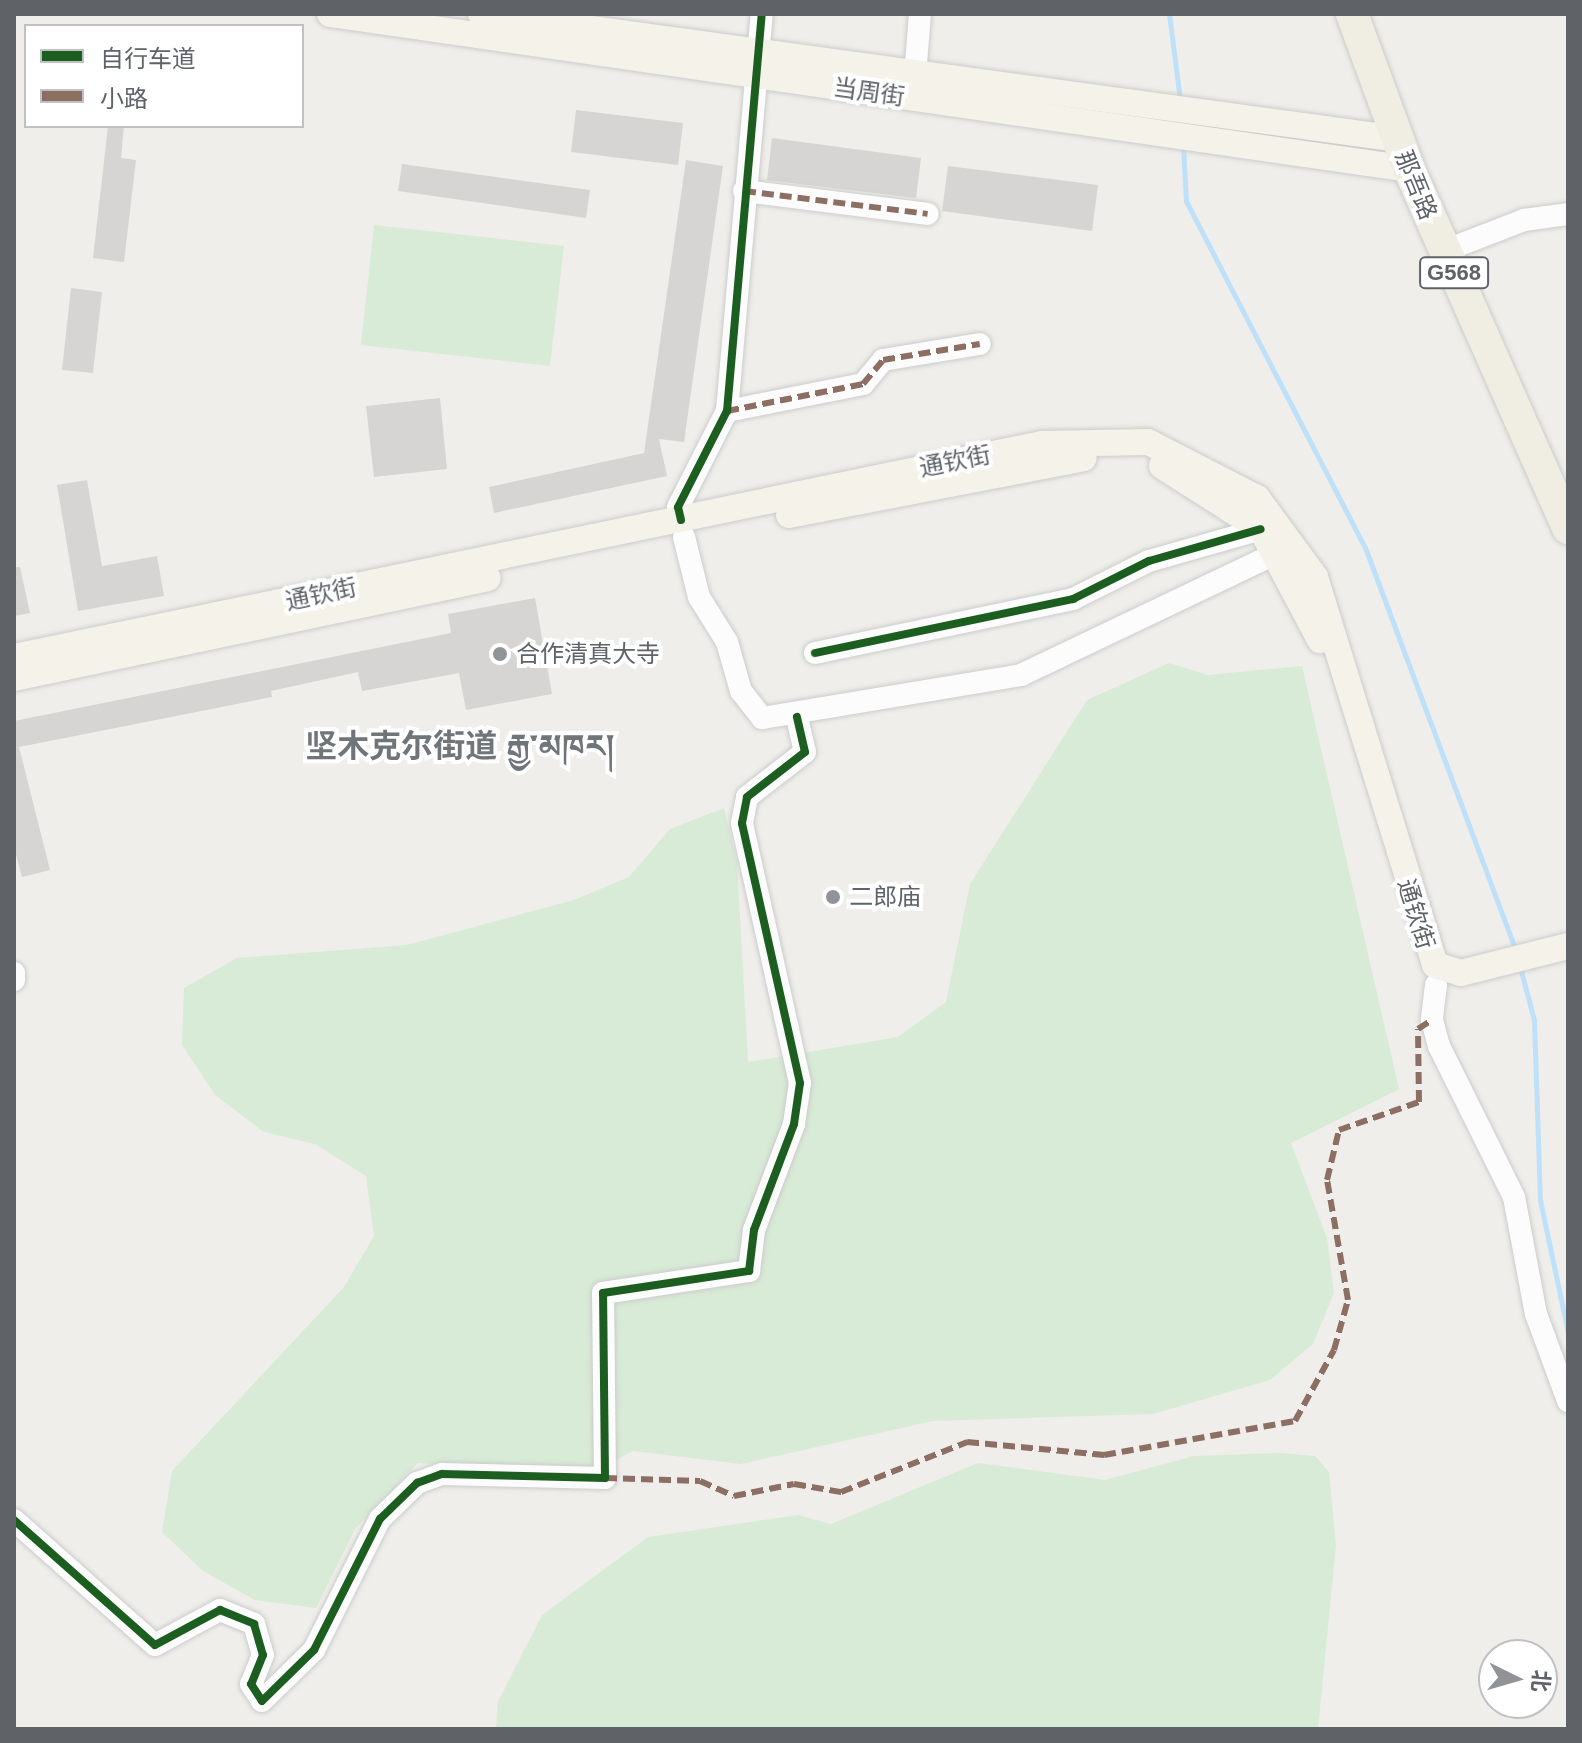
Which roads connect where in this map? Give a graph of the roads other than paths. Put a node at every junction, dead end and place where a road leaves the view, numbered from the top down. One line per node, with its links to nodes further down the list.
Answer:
1 (330, 14): 6 (main road, 当周街)
2 (481, 14): 6 (main road, 当周街)
3 (762, 14): 6 (street)
4 (920, 14): 7 (street)
5 (1352, 14): 8 (highway, 那吾路 / G568)
6 (755, 66): 7 (main road, 当周街); 9 (main road, 当周街); 10 (street)
7 (915, 76): 8 (main road, 当周街)
8 (1398, 139): 9 (highway, 那吾路 / G568)
9 (1409, 169): 13 (highway, 那吾路 / G568)
10 (744, 191): 11 (street); 15 (street)
11 (928, 214)
12 (1568, 214): 13 (street)
13 (1444, 251): 16 (highway, 那吾路 / G568)
14 (980, 344): 15 (street)
15 (727, 411): 17 (street)
16 (1568, 528)
17 (682, 529): 18 (main road); 21 (main road, 通钦街); 22 (main road); 23 (street); 26 (main road, 通钦街)
18 (1261, 529): 19 (main road); 20 (street)
19 (1277, 553): 23 (street); 28 (main road)
20 (815, 653)
21 (14, 657)
22 (14, 678)
23 (797, 717): 30 (street)
24 (1567, 951): 26 (main road, 通钦街)
25 (14, 973): 27 (street)
26 (1473, 979): 28 (main road)
27 (14, 980)
28 (1436, 985): 29 (street)
29 (1568, 1401)
30 (14, 1520)

